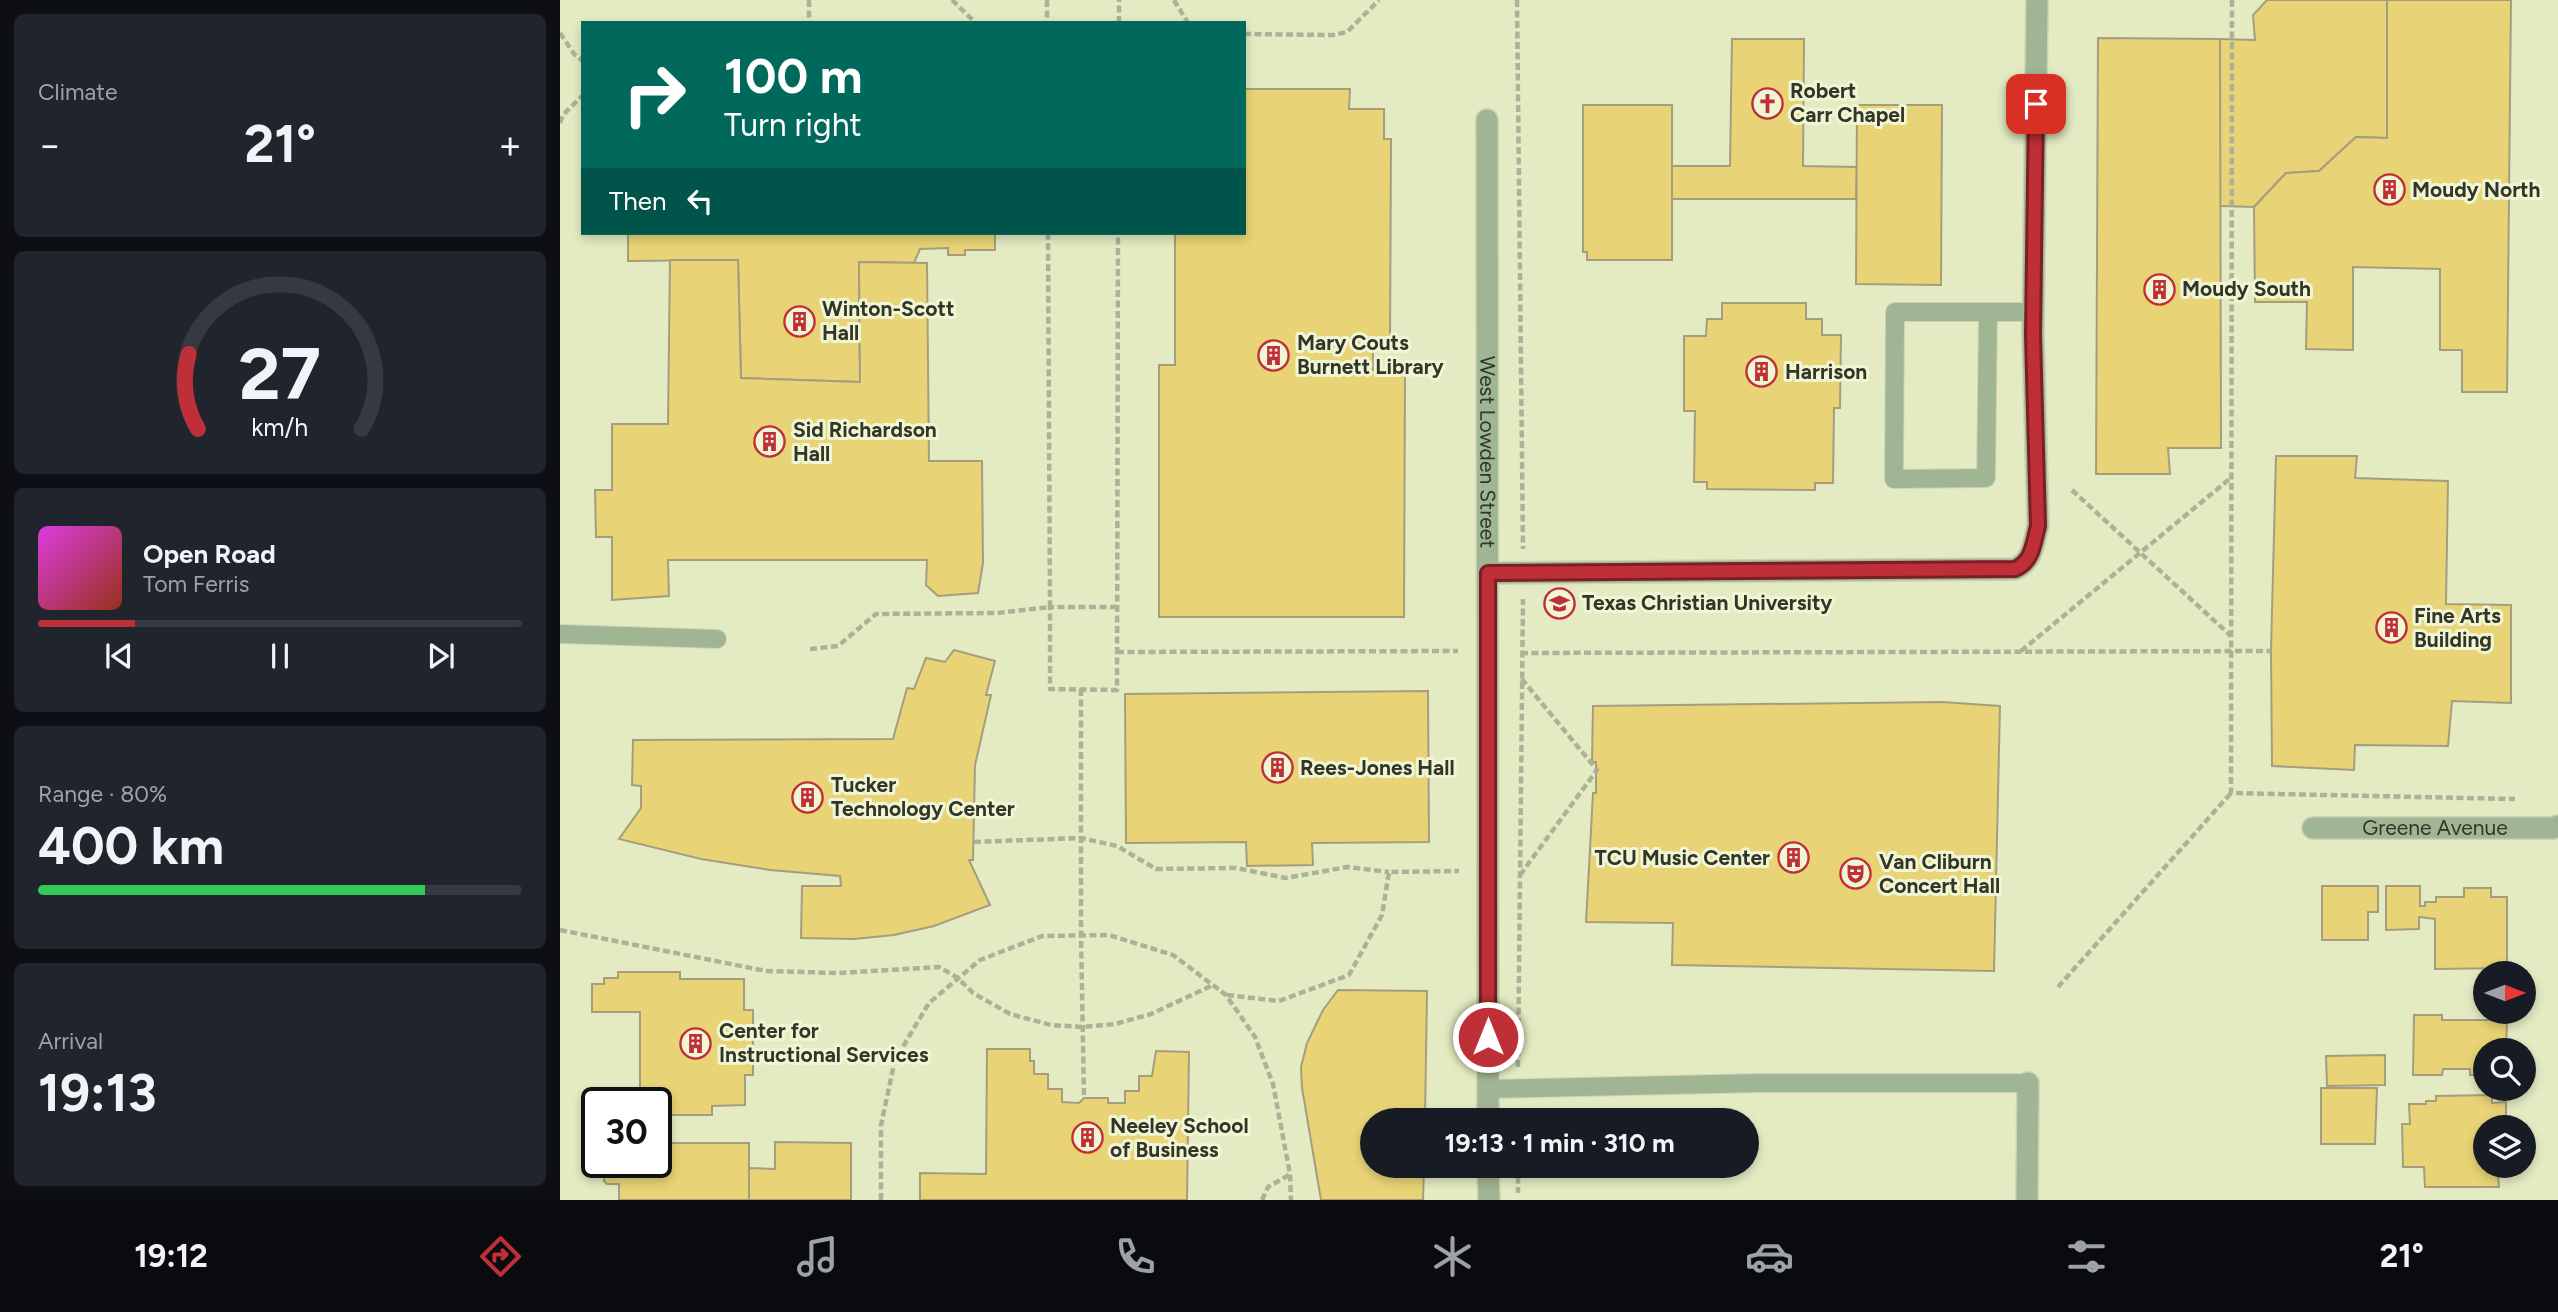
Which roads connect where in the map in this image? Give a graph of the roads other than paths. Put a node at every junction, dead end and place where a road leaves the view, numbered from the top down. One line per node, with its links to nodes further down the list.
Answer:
1 (2036, 0): 4 (street)
2 (1488, 120): 5 (street, West Lowden Street)
3 (1988, 312): 3 (lane); 4 (lane)
4 (2034, 312): 5 (street)
5 (1488, 573): 11 (street, West Lowden Street)
6 (560, 634): 7 (lane)
7 (717, 639)
8 (2558, 827): 9 (street, Greene Avenue)
9 (2313, 828)
10 (2028, 1083): 11 (lane); 15 (street)
11 (1488, 1089): 12 (street, West Lowden Street)
12 (1488, 1108)
13 (1488, 1178): 14 (street)
14 (1489, 1200)
15 (2027, 1200)

